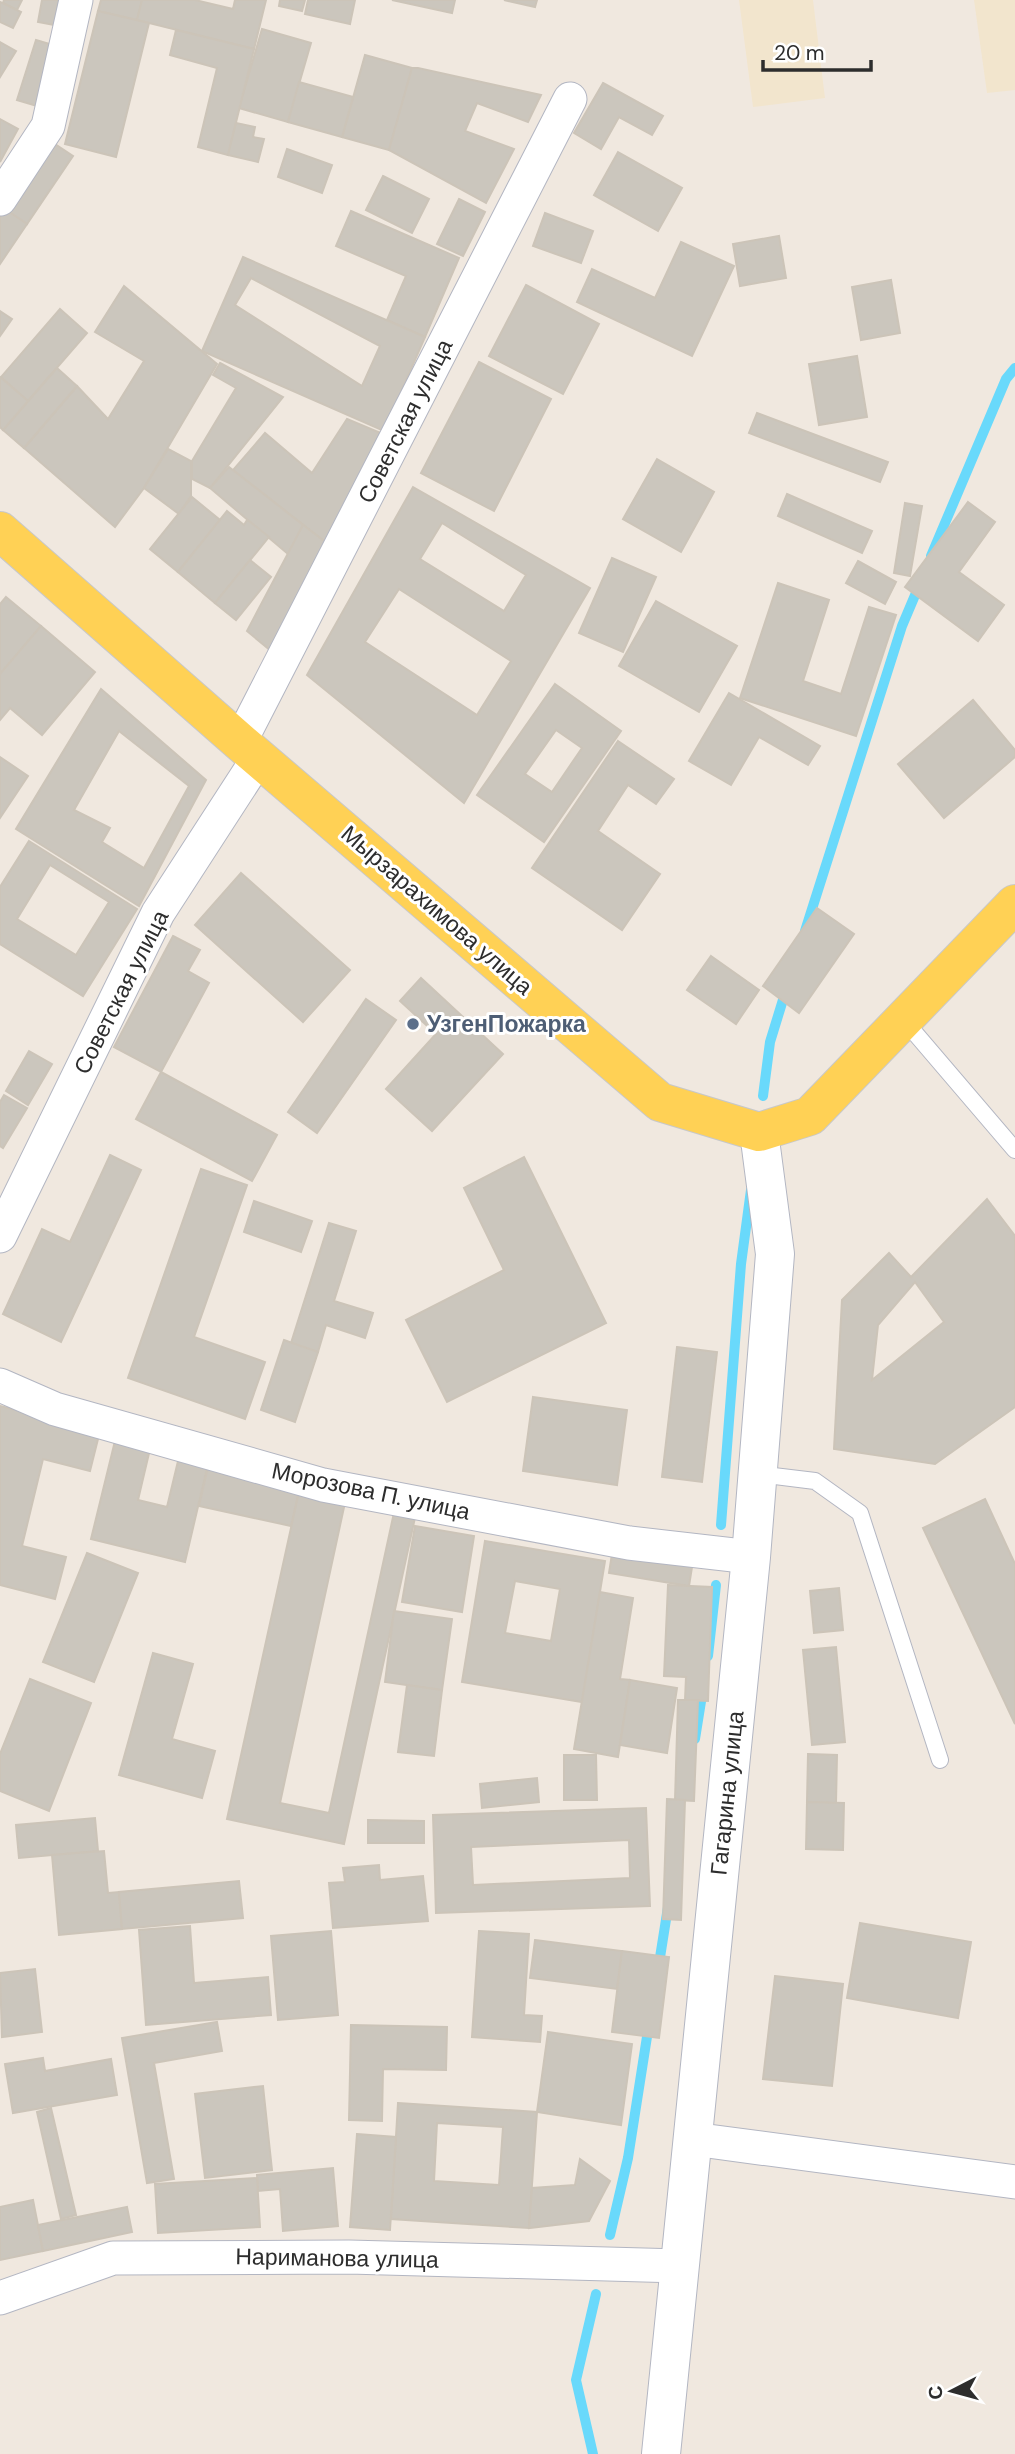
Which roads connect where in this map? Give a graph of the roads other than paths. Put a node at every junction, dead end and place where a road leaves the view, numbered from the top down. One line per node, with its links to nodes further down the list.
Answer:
1 (76, 0): 3 (street)
2 (570, 99): 5 (street, Советская улица)
3 (0, 199)
4 (0, 531): 5 (main road, Мырзарахимова улица)
5 (249, 750): 8 (main road, Мырзарахимова улица); 10 (street, Советская улица)
6 (1015, 904): 7 (main road)
7 (904, 1019): 8 (main road); 9 (lane)
8 (759, 1132): 12 (street, Гагарина улица)
9 (1015, 1150)
10 (0, 1236)
11 (0, 1385): 13 (street, Морозова П. улица)
12 (757, 1474): 13 (street, Гагарина улица); 14 (lane)
13 (751, 1557): 15 (street, Гагарина улица)
14 (940, 1760)
15 (693, 2139): 16 (street); 17 (street, Гагарина улица)
16 (1015, 2182)
17 (680, 2266): 18 (street, Нариманова улица); 19 (street, Гагарина улица)
18 (0, 2298)
19 (661, 2454)

